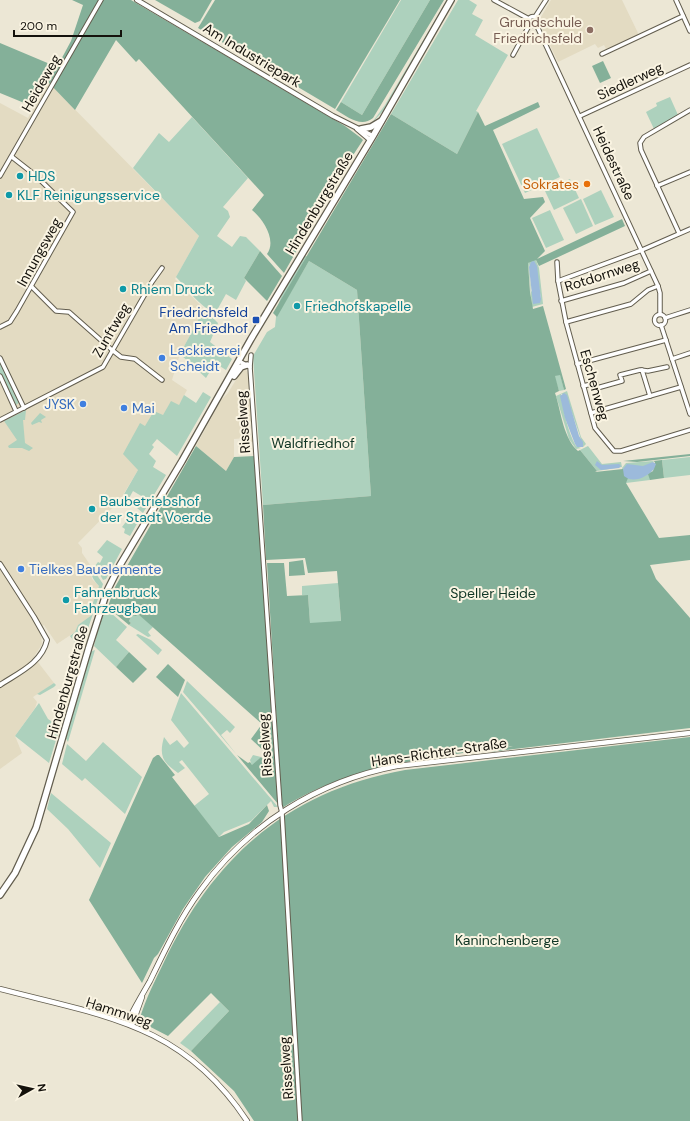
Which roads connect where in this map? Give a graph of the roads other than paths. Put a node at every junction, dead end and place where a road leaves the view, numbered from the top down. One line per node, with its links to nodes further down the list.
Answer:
1 (101, 0): 21 (street, Heideweg)
2 (137, 0): 19 (street, Am Industriepark)
3 (453, 0): 18 (main road, Hindenburgstraße)
4 (494, 0): 9 (street)
5 (546, 0): 8 (street)
6 (676, 0): 7 (street)
7 (683, 16): 12 (street); 13 (street)
8 (535, 17): 9 (street); 11 (street, Heidestraße)
9 (529, 19): 10 (street)
10 (530, 24): 11 (street); 14 (street)
11 (536, 24): 17 (street, Heidestraße)
12 (690, 30)
13 (602, 54)
14 (513, 55)
15 (690, 65): 17 (street, Siedlerweg)
16 (690, 110): 24 (street)
17 (580, 116): 27 (street, Heidestraße)
18 (382, 120): 19 (main road); 20 (main road, Hindenburgstraße)
19 (359, 129): 20 (street, Am Industriepark)
20 (372, 138): 48 (main road, Hindenburgstraße)
21 (12, 157): 23 (street, Heideweg); 33 (street, Innungsweg)
22 (690, 172): 24 (street)
23 (0, 176)
24 (658, 186): 26 (street)
25 (690, 228): 26 (street, Rotdornweg)
26 (679, 233): 27 (street, Rotdornweg)
27 (642, 250): 30 (street, Heidestraße); 31 (street, Rotdornweg)
28 (557, 262): 31 (street, Rotdornweg)
29 (162, 268): 43 (street, Zunftweg)
30 (651, 271): 32 (street, Heidestraße); 34 (street, Rotdornweg)
31 (558, 281): 34 (street, Rotdornweg)
32 (658, 286): 36 (street, Heidestraße); 38 (street, Rotdornweg)
33 (32, 287): 40 (street, Innungsweg); 43 (street)
34 (561, 301): 38 (street, Rotdornweg)
35 (690, 310): 37 (street)
36 (660, 314): 37 (street); 39 (street, Heidestraße)
37 (665, 318): 39 (street)
38 (566, 322): 42 (street, Rotdornweg)
39 (661, 325): 41 (street, Heidestraße)
40 (0, 327)
41 (666, 340): 47 (street, Heidestraße); 49 (street)
42 (571, 344): 49 (street, Eschenweg)
43 (112, 350): 54 (street); 61 (street, Zunftweg)
44 (690, 353): 47 (street)
45 (252, 355): 50 (street, Risselweg)
46 (0, 358): 61 (street)
47 (672, 359): 56 (street, Heidestraße)
48 (239, 361): 50 (street); 60 (main road, Hindenburgstraße)
49 (578, 364): 55 (street, Eschenweg)
50 (249, 366): 60 (main road, Hindenburgstraße); 71 (street, Risselweg)
51 (667, 367): 52 (street)
52 (642, 370): 55 (street); 58 (street)
53 (0, 376): 62 (street)
54 (162, 380)
55 (583, 386): 63 (street, Eschenweg)
56 (681, 387): 58 (street); 59 (street, Heidestraße)
57 (690, 394): 59 (street)
58 (650, 396): 63 (street)
59 (684, 396): 64 (street, Heidestraße)
60 (218, 399): 72 (main road, Hindenburgstraße)
61 (24, 408): 62 (street, Zunftweg)
62 (16, 412): 65 (street, Zunftweg)
63 (591, 413): 67 (street, Eschenweg)
64 (690, 414)
65 (0, 420)
66 (690, 426): 67 (street)
67 (690, 430)
68 (0, 564): 69 (street)
69 (0, 685)
70 (690, 732): 71 (main road, Hans-Richter-Straße)
71 (282, 813): 74 (main road, Hans-Richter-Straße); 76 (street, Risselweg)
72 (0, 895)
73 (0, 989): 74 (main road, Hammweg)
74 (130, 1024): 75 (main road, Hammweg)
75 (247, 1121)
76 (300, 1121)

